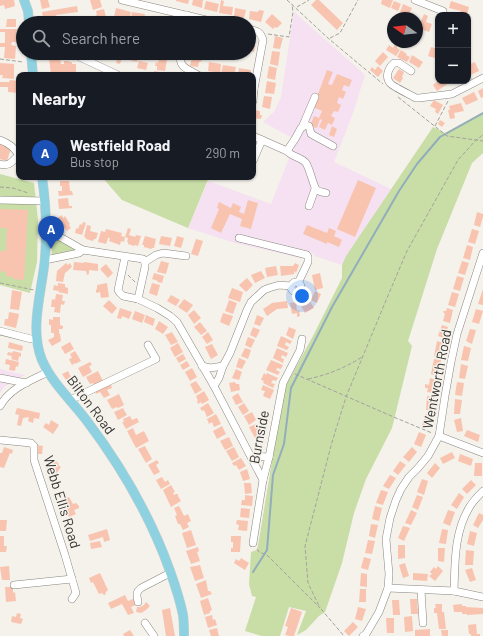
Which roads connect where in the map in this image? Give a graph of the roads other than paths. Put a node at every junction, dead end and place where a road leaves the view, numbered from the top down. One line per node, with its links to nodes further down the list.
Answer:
1 (24, 0): 5 (main road)
2 (28, 0): 5 (main road)
3 (122, 0): 7 (street)
4 (415, 0): 6 (street)
5 (28, 11): 8 (main road)
6 (444, 11)
7 (186, 15): 9 (street)
8 (28, 16)
9 (190, 16)
10 (256, 31): 18 (street)
11 (31, 60): 15 (main road)
12 (86, 60): 16 (street)
13 (180, 60): 17 (street)
14 (412, 71): 19 (street)
15 (33, 72)
16 (112, 72)
17 (193, 72)
18 (256, 78)
19 (483, 78)
20 (315, 97): 21 (street)
21 (303, 126): 25 (street); 27 (street)
22 (256, 137): 24 (street)
23 (0, 140): 26 (street)
24 (262, 140): 27 (street); 28 (street)
25 (333, 146)
26 (16, 150)
27 (287, 151): 32 (street)
28 (256, 154)
29 (16, 158): 30 (street)
30 (0, 164)
31 (42, 180): 35 (main road, Bilton Road)
32 (316, 190): 33 (street); 36 (street)
33 (326, 193)
34 (0, 200): 35 (street)
35 (45, 201): 37 (main road, Bilton Road)
36 (309, 206)
37 (46, 229): 39 (street); 43 (main road, Bilton Road)
38 (240, 238): 51 (street)
39 (83, 250): 42 (street); 43 (street)
40 (483, 253): 59 (street, Wentworth Road)
41 (186, 256): 44 (street)
42 (125, 257): 44 (street); 45 (street)
43 (45, 260): 47 (main road, Bilton Road)
44 (145, 262): 45 (street)
45 (138, 300): 50 (street)
46 (0, 331): 47 (street)
47 (37, 339): 52 (main road, Bilton Road)
48 (302, 339): 63 (street, Burnside)
49 (148, 345): 57 (street)
50 (202, 366): 51 (street); 56 (street)
51 (223, 366): 56 (street)
52 (48, 372): 54 (street); 57 (main road, Bilton Road)
53 (3, 379): 54 (street); 55 (street)
54 (26, 383): 58 (street)
55 (0, 385)
56 (214, 386): 62 (street)
57 (70, 400): 67 (main road, Bilton Road)
58 (0, 406)
59 (440, 436): 61 (street); 70 (street, Wentworth Road)
60 (0, 440): 68 (street, Webb Ellis Road)
61 (483, 453)
62 (251, 456): 63 (street); 64 (street)
63 (269, 457): 64 (street, Burnside)
64 (263, 480): 66 (street, Burnside)
65 (483, 491): 72 (street)
66 (253, 544)
67 (170, 573): 75 (street); 79 (main road, Bilton Road)
68 (72, 579): 69 (street); 74 (street, Webb Ellis Road)
69 (14, 585)
70 (388, 588): 71 (street); 80 (street, Wentworth Road)
71 (421, 590): 72 (street); 77 (street)
72 (454, 591): 73 (street)
73 (483, 597)
74 (72, 599)
75 (138, 602)
76 (145, 622): 78 (street)
77 (423, 623)
78 (154, 636)
79 (184, 636)
80 (364, 636)

